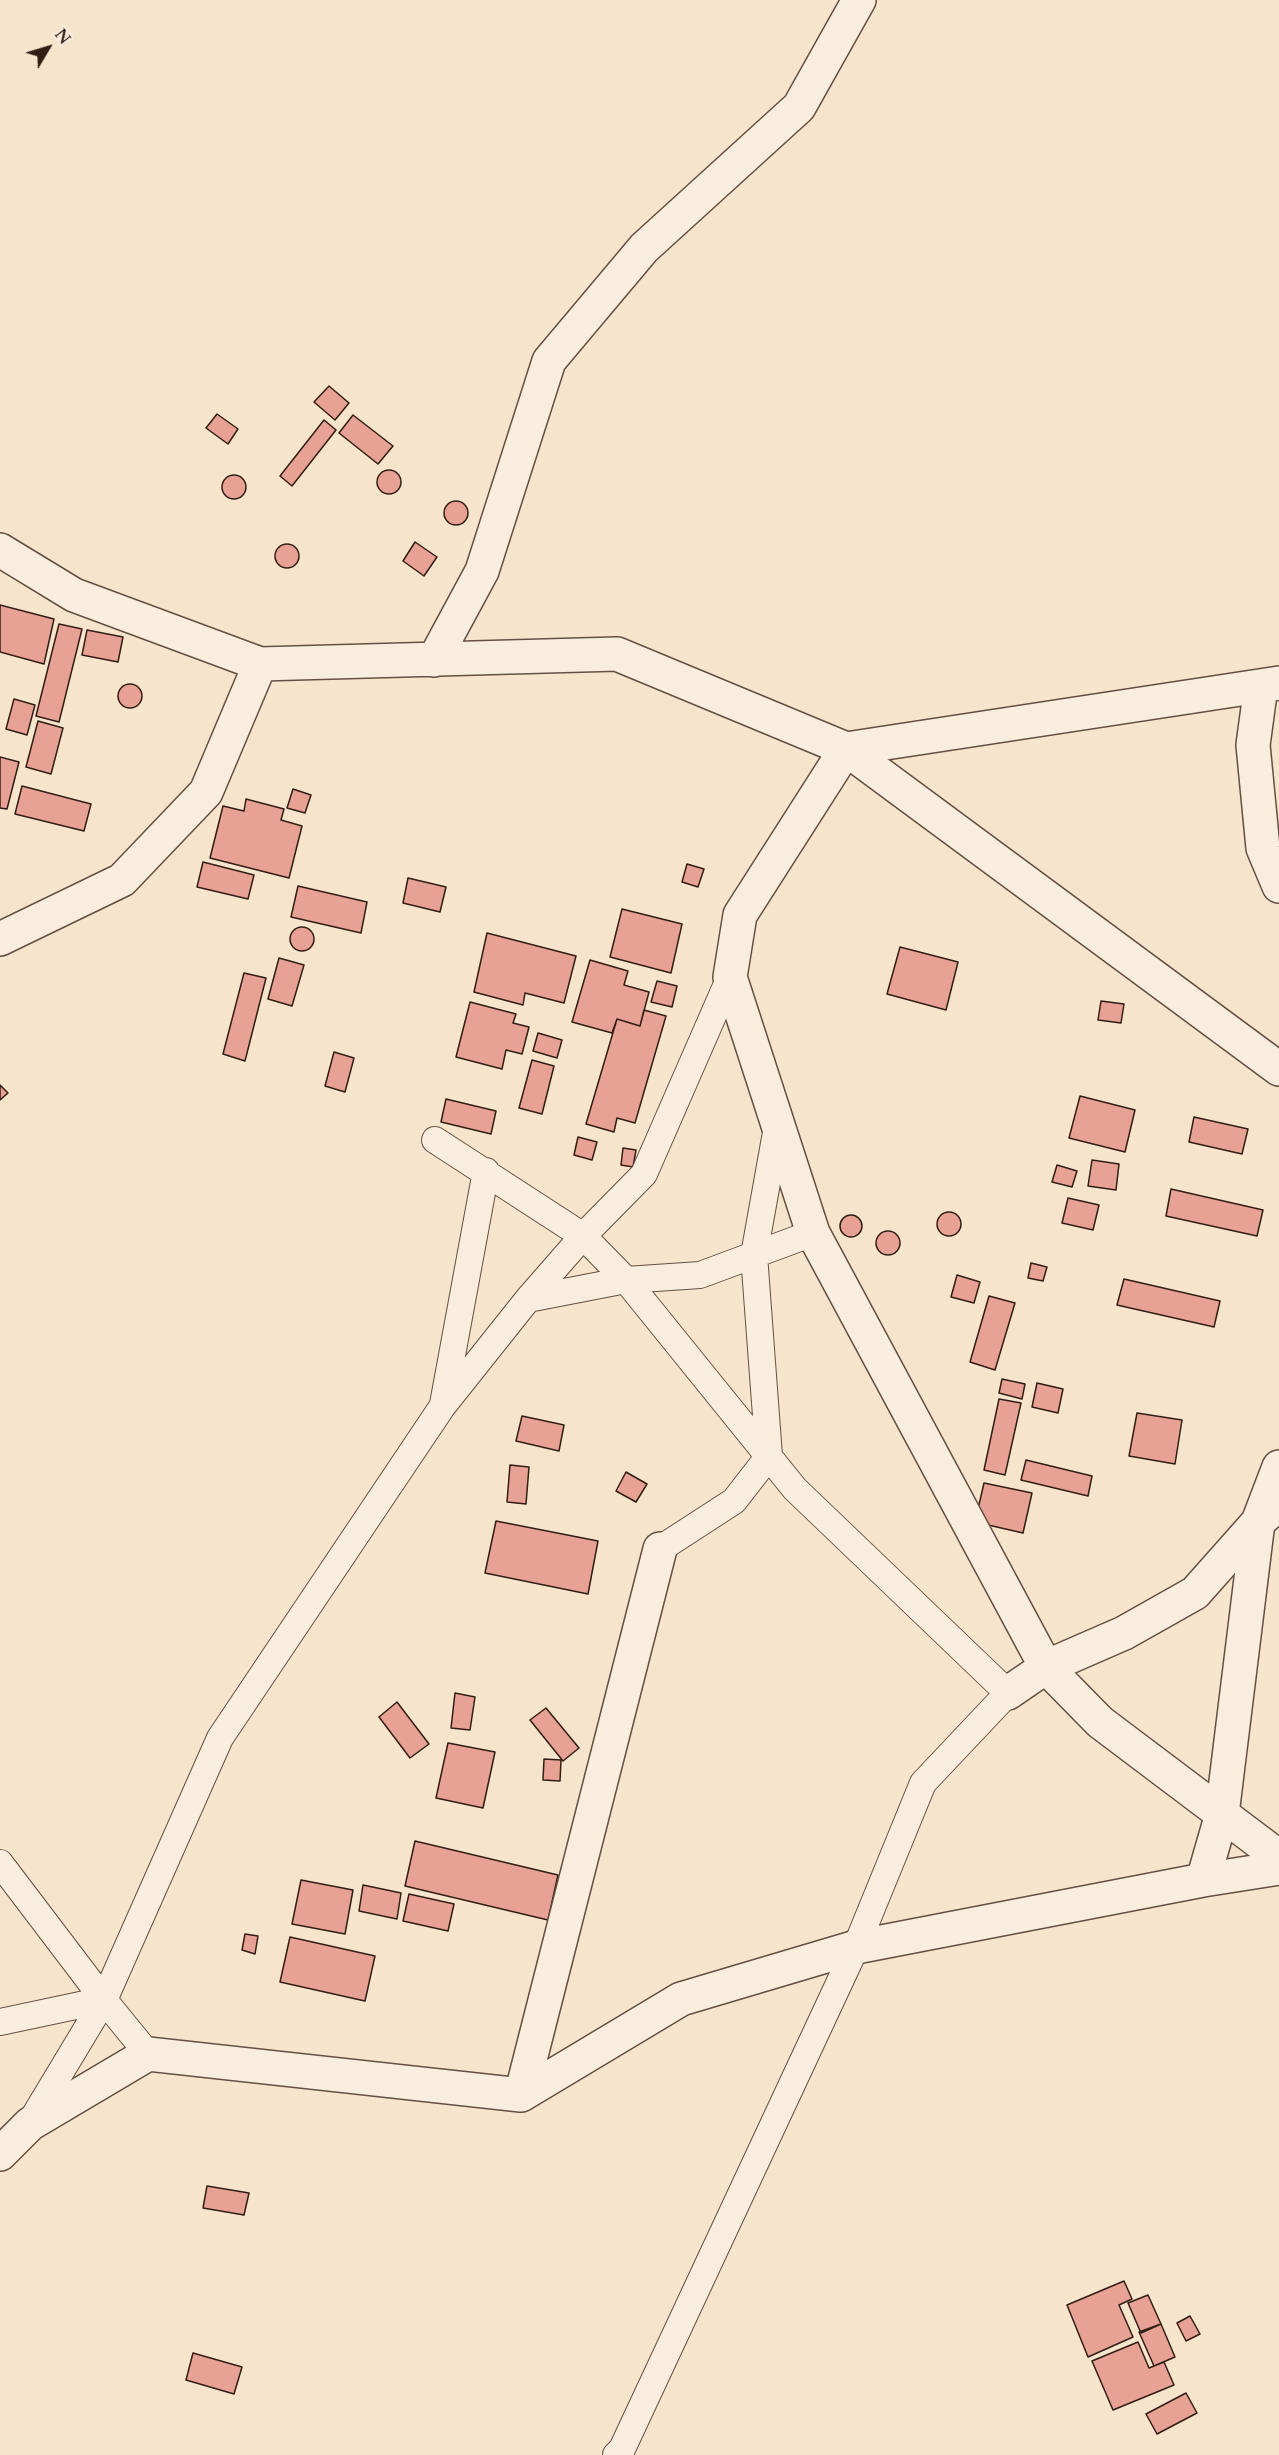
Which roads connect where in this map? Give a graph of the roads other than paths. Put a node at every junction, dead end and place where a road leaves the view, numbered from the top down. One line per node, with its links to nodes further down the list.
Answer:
1 (859, 0): 3 (street)
2 (0, 550): 4 (street)
3 (434, 660): 4 (street); 6 (street)
4 (260, 664): 8 (street)
5 (1270, 684): 6 (street); 7 (street)
6 (846, 749): 9 (street); 10 (street)
7 (1279, 886)
8 (0, 939)
9 (730, 977): 11 (street); 15 (lane)
10 (1279, 1069)
11 (777, 1127): 14 (street); 16 (lane)
12 (435, 1140): 13 (lane)
13 (486, 1171): 15 (lane); 19 (lane)
14 (813, 1233): 16 (lane); 24 (street)
15 (584, 1236): 17 (lane); 18 (lane)
16 (754, 1255): 17 (lane); 20 (lane)
17 (626, 1280): 18 (lane); 20 (lane)
18 (528, 1299): 19 (lane)
19 (442, 1407): 32 (lane)
20 (769, 1456): 23 (lane); 25 (lane)
21 (1279, 1467): 22 (street)
22 (1268, 1513): 24 (street); 26 (street)
23 (660, 1549): 35 (street)
24 (1046, 1667): 25 (street); 26 (street)
25 (1008, 1693): 31 (lane)
26 (1222, 1814): 27 (street); 30 (street)
27 (1279, 1857)
28 (0, 1863): 32 (lane)
29 (1279, 1868): 30 (street)
30 (1203, 1880): 31 (street)
31 (856, 1947): 35 (street); 38 (lane)
32 (104, 2000): 33 (lane); 34 (lane); 36 (lane)
33 (0, 2022)
34 (148, 2054): 35 (street); 36 (street)
35 (521, 2095)
36 (30, 2124): 37 (street)
37 (0, 2154)
38 (616, 2455)

